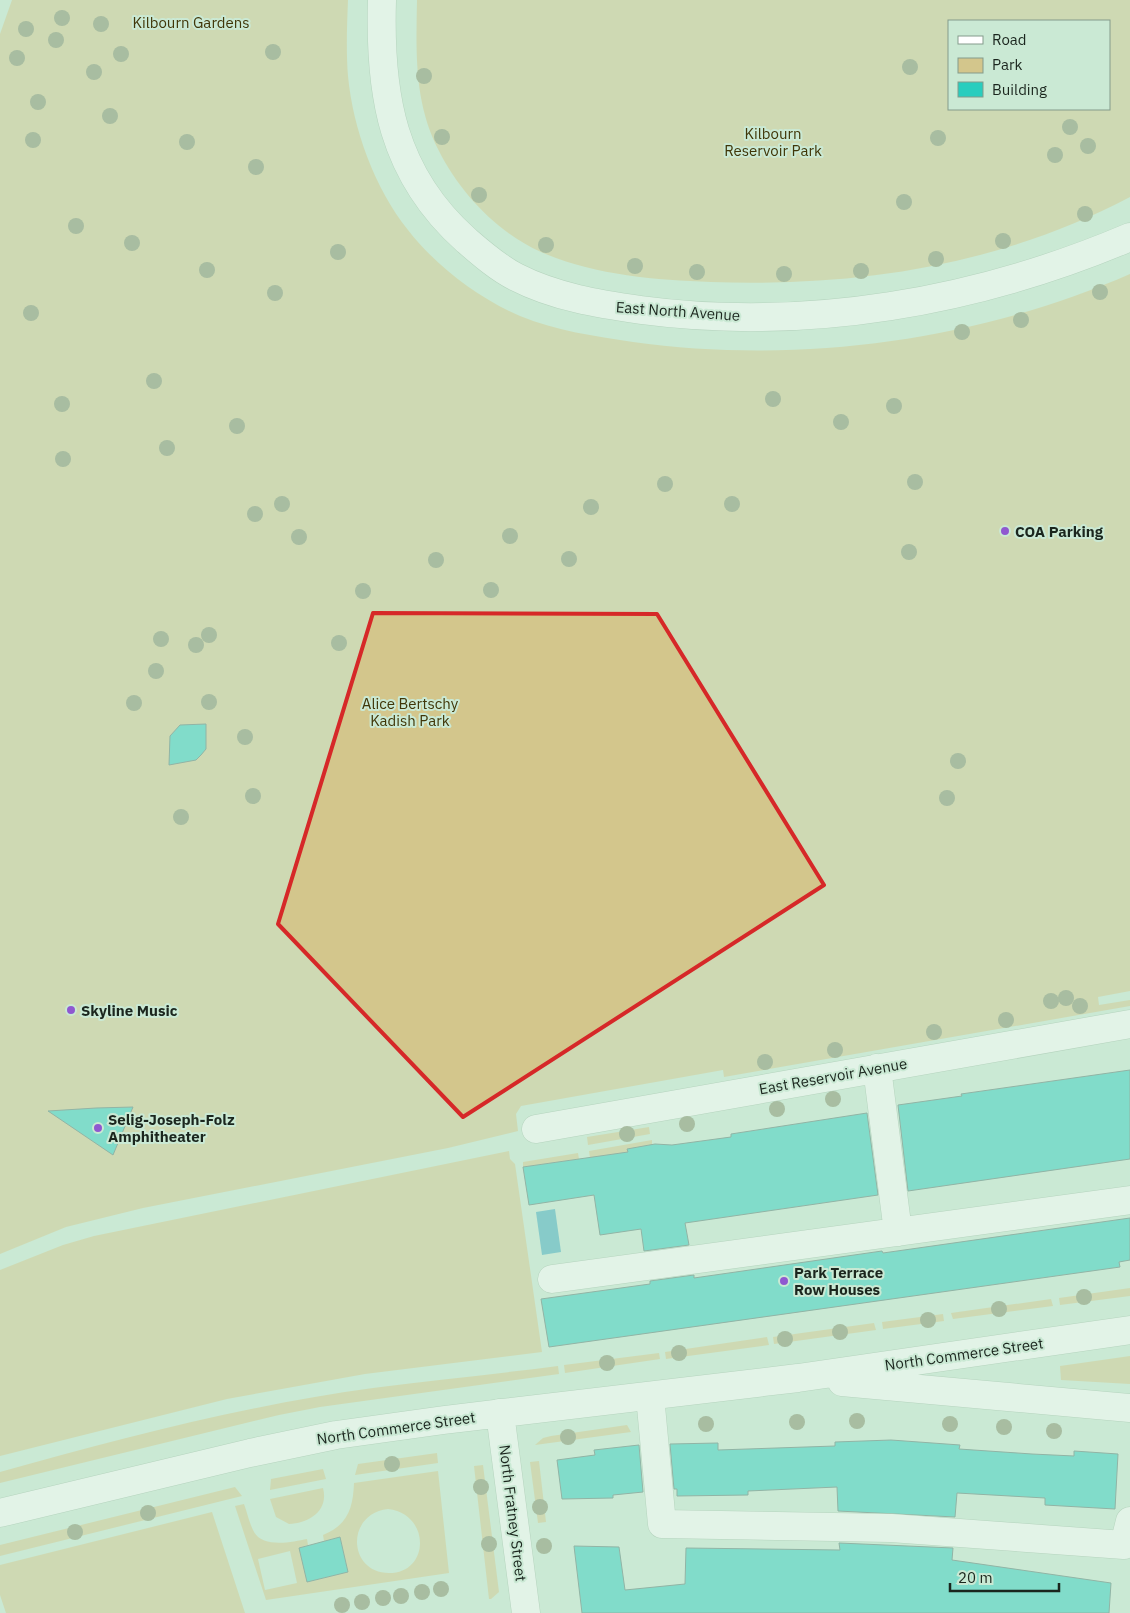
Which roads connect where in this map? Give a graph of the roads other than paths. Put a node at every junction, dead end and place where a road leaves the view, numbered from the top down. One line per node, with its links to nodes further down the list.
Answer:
1 (382, 0): 2 (street, East North Avenue)
2 (1130, 237)
3 (1130, 1024): 4 (street, East Reservoir Avenue)
4 (877, 1068): 5 (street, East Reservoir Avenue); 7 (street)
5 (536, 1129)
6 (1130, 1200): 7 (street)
7 (898, 1232): 8 (street)
8 (552, 1279)
9 (1130, 1330): 10 (street, North Commerce Street)
10 (798, 1378): 11 (street, North Commerce Street); 12 (street, North Commerce Street)
11 (650, 1396): 13 (street, North Commerce Street); 15 (street)
12 (1130, 1408)
13 (500, 1413): 14 (street, North Commerce Street); 16 (street, North Fratney Street)
14 (0, 1514)
15 (1130, 1521)
16 (526, 1613)

